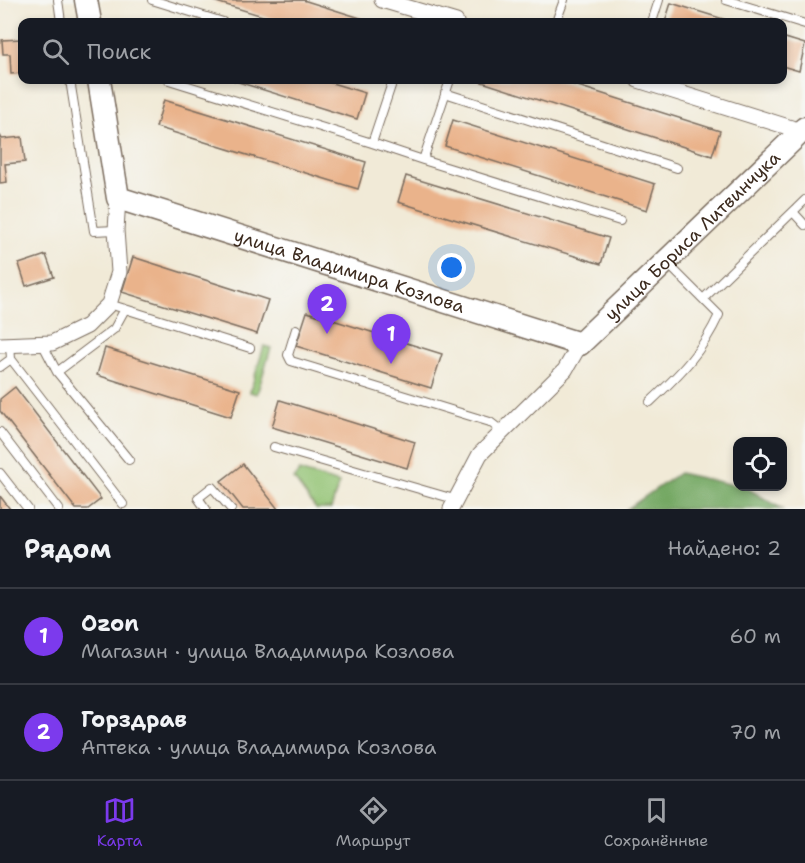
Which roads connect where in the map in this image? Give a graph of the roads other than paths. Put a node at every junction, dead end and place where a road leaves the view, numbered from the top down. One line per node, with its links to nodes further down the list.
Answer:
1 (58, 0): 8 (lane)
2 (86, 0): 9 (street)
3 (152, 0): 10 (lane)
4 (382, 0): 11 (street)
5 (564, 0): 12 (lane)
6 (659, 0): 13 (lane)
7 (726, 0): 14 (lane)
8 (60, 18)
9 (89, 18)
10 (211, 18)
11 (438, 18)
12 (557, 18)
13 (653, 18)
14 (785, 18)
15 (787, 19): 16 (lane)
16 (805, 24)
17 (71, 84): 33 (lane)
18 (100, 84): 28 (street)
19 (182, 84): 25 (lane)
20 (392, 84): 25 (lane)
21 (448, 84): 23 (lane)
22 (651, 84): 24 (street)
23 (445, 93): 26 (lane); 27 (lane)
24 (803, 129): 34 (street, улица Бориса Литвинчука)
25 (372, 143): 26 (lane)
26 (423, 160): 31 (lane)
27 (677, 168)
28 (118, 198): 33 (street); 40 (street, улица Владимира Козлова)
29 (805, 200): 30 (lane)
30 (793, 212): 32 (lane); 35 (lane)
31 (620, 220)
32 (805, 225)
33 (116, 230): 36 (street)
34 (666, 262): 35 (lane); 40 (street, улица Бориса Литвинчука)
35 (703, 299): 45 (lane)
36 (109, 304): 37 (lane); 39 (street)
37 (125, 309): 41 (lane); 44 (lane)
38 (296, 329): 47 (lane)
39 (42, 343): 42 (street); 44 (lane)
40 (580, 344): 47 (street)
41 (250, 348)
42 (7, 349): 43 (lane); 51 (lane)
43 (0, 367)
44 (57, 372): 49 (lane)
45 (650, 402)
46 (0, 432): 54 (lane)
47 (503, 432): 52 (street)
48 (274, 447): 52 (lane)
49 (129, 460)
50 (0, 473): 53 (lane)
51 (123, 504)
52 (452, 504)
53 (28, 509)
54 (59, 509)
55 (206, 509): 56 (lane)
56 (231, 509)

